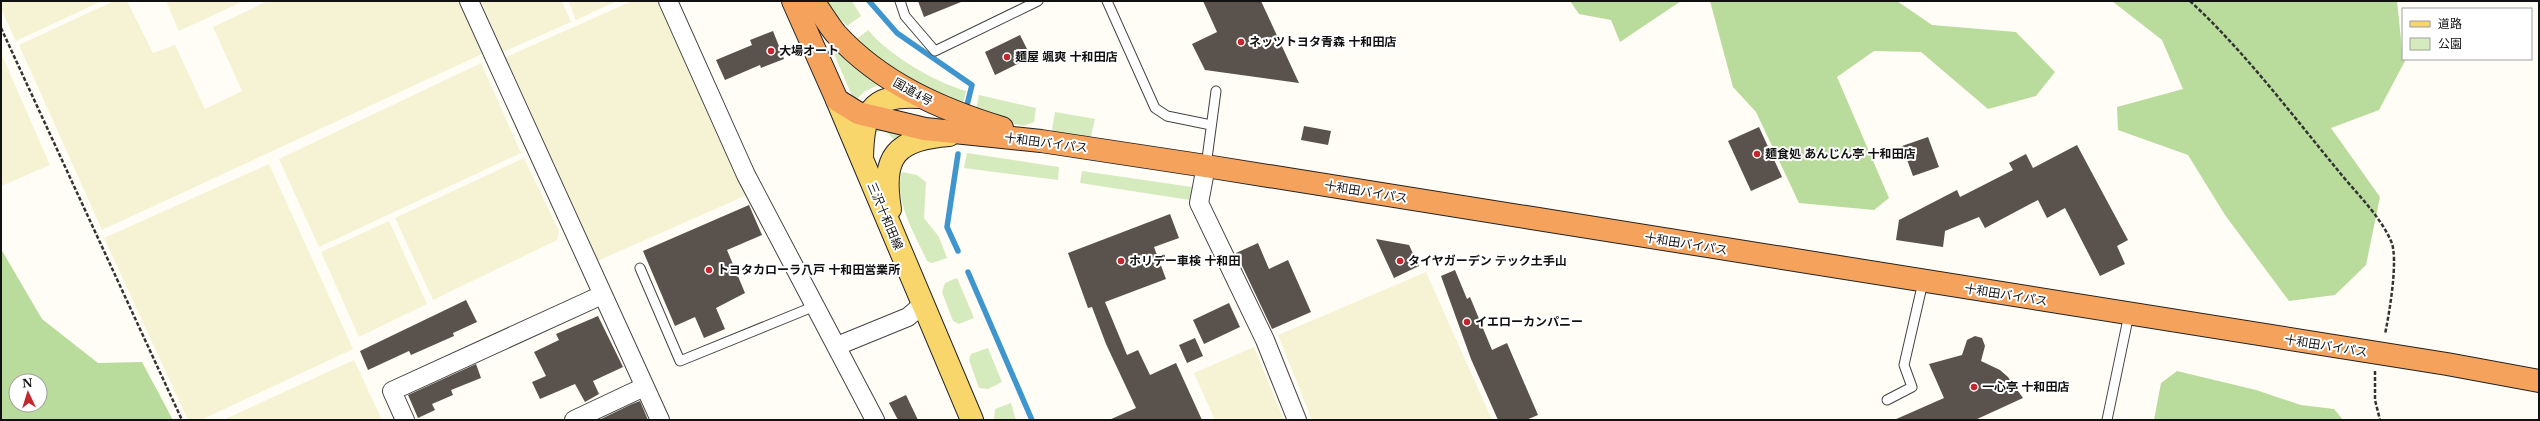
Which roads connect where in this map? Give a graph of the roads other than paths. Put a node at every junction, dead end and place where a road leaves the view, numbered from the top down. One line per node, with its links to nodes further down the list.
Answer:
1 (470, 1): 20 (street)
2 (668, 1): 22 (street)
3 (793, 1): 10 (highway)
4 (814, 1): 9 (highway, 国道4号)
5 (900, 1): 6 (lane)
6 (1038, 1)
7 (1107, 1): 12 (lane)
8 (1216, 91): 12 (lane)
9 (920, 97): 11 (main road); 14 (highway, 国道4号)
10 (837, 100): 11 (highway, 十和田バイパス); 15 (main road, 三沢十和田線)
11 (868, 116): 13 (highway, 十和田バイパス); 15 (main road)
12 (1212, 125): 16 (lane)
13 (968, 134): 14 (highway, 十和田バイパス); 17 (main road)
14 (1041, 141): 16 (highway, 十和田バイパス)
15 (862, 161): 17 (main road, 三沢十和田線)
16 (1206, 166): 19 (highway, 十和田バイパス); 33 (street)
17 (895, 239): 21 (main road, 三沢十和田線)
18 (640, 268): 22 (lane)
19 (1923, 282): 23 (highway, 十和田バイパス); 27 (lane)
20 (602, 295): 26 (street); 28 (street)
21 (922, 305): 24 (street); 32 (main road, 三沢十和田線)
22 (815, 306): 24 (street)
23 (2129, 314): 25 (highway, 十和田バイパス); 34 (lane)
24 (837, 346): 31 (street)
25 (2539, 381)
26 (644, 387): 29 (street); 30 (street)
27 (1887, 400)
28 (405, 420)
29 (574, 420)
30 (660, 420)
31 (875, 420)
32 (972, 420)
33 (1297, 420)
34 (2107, 420)

